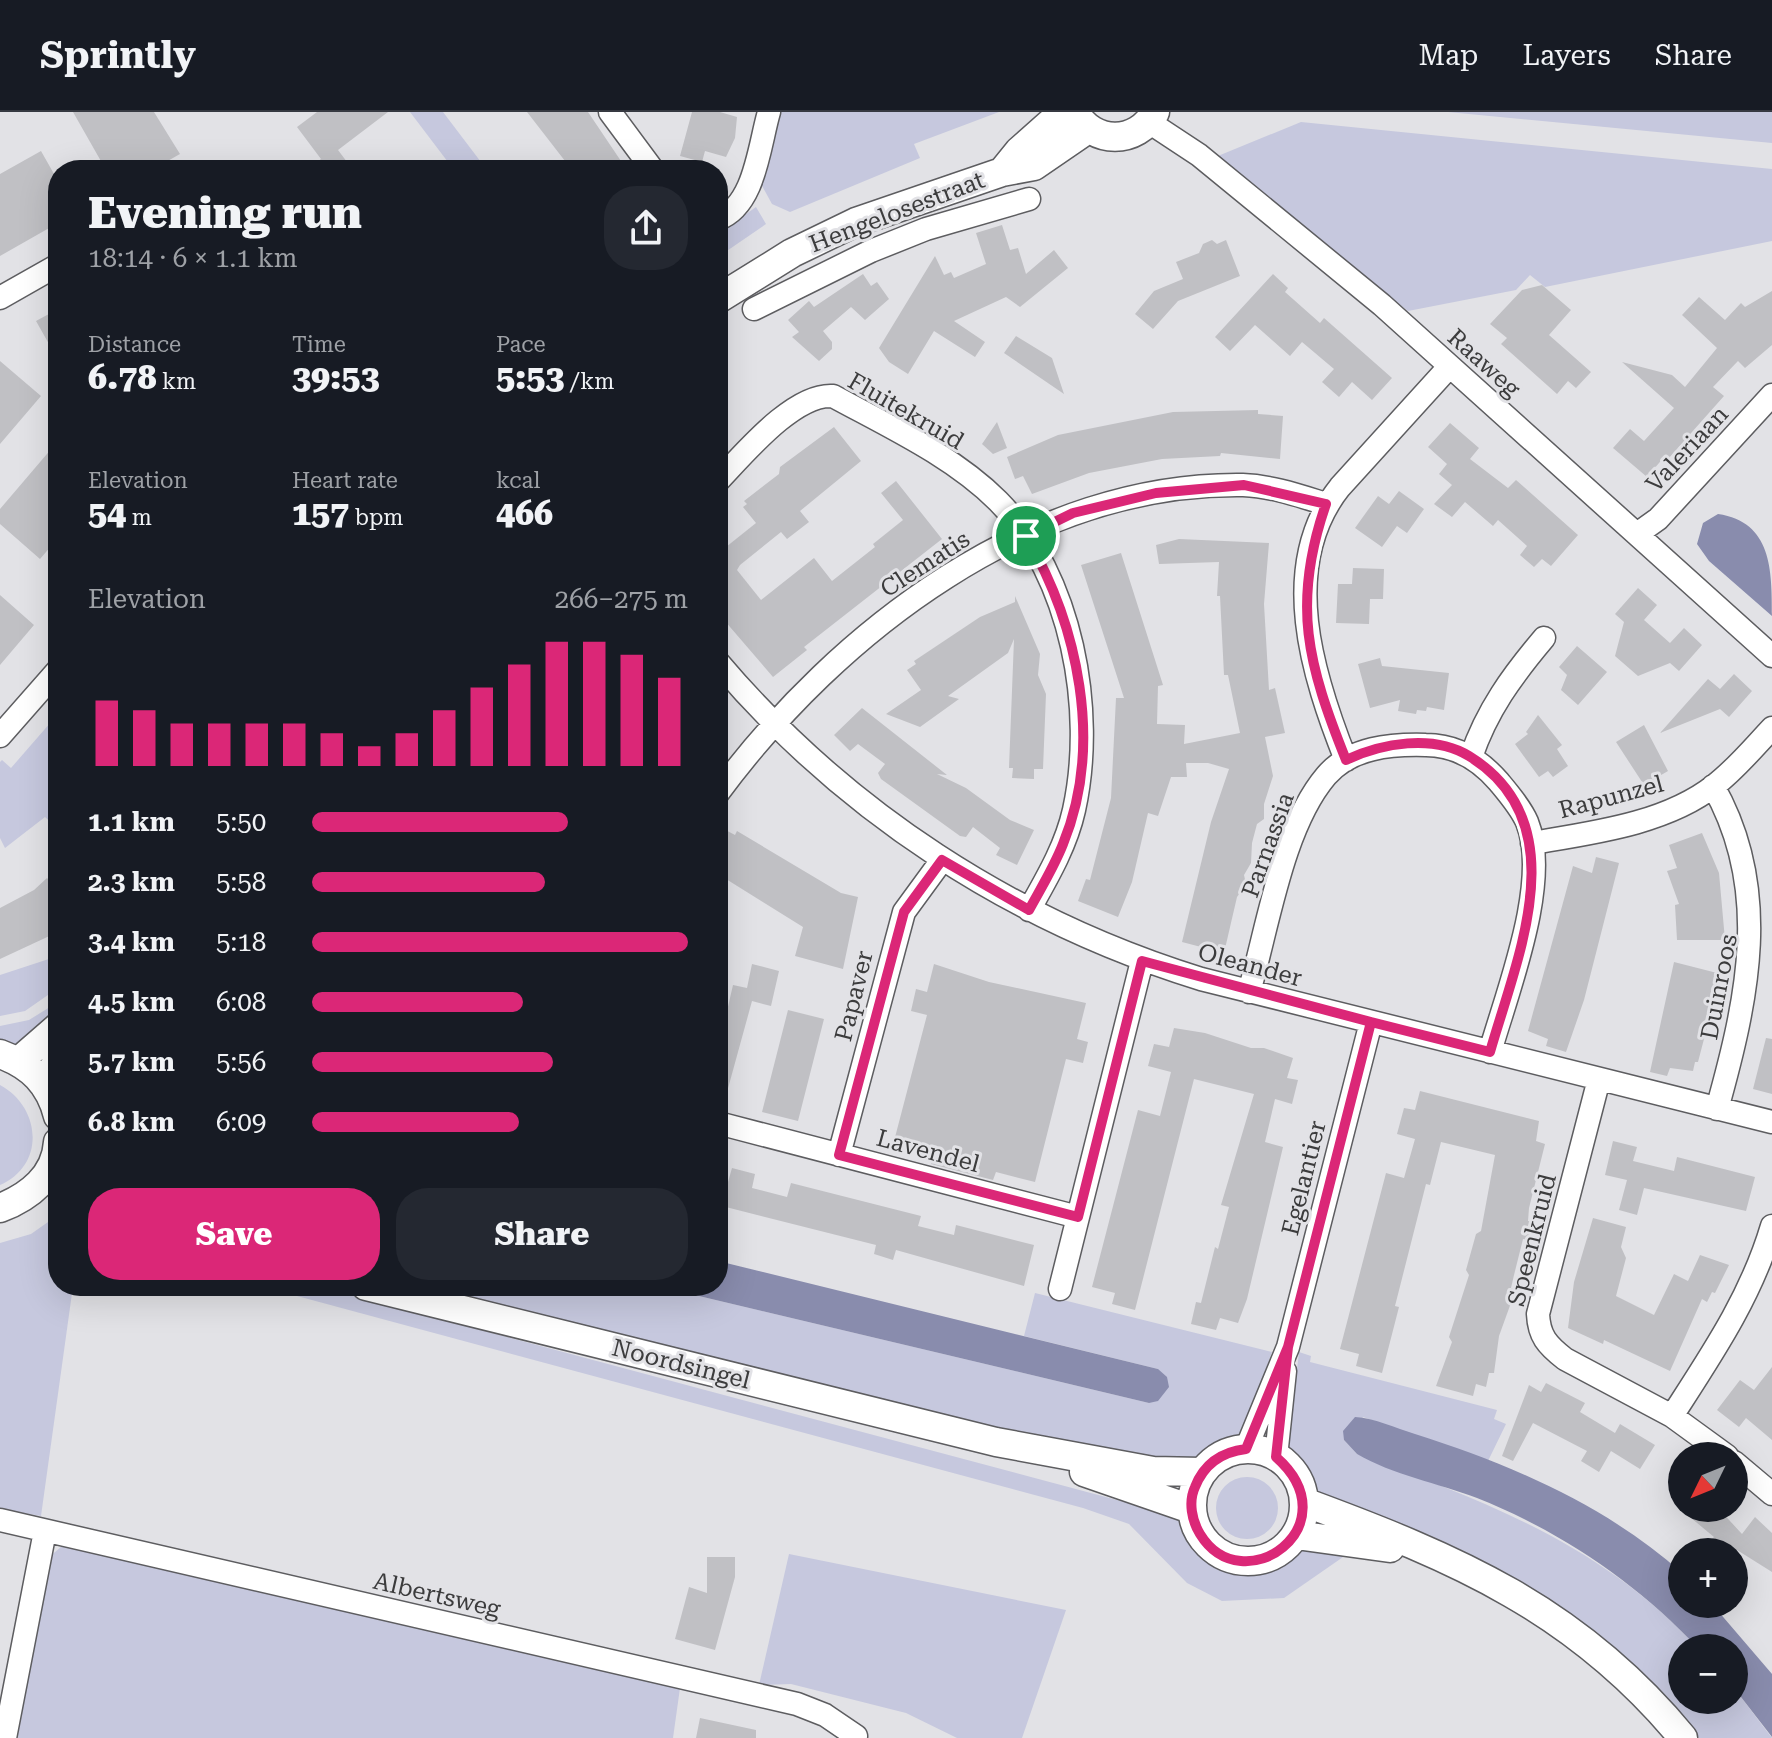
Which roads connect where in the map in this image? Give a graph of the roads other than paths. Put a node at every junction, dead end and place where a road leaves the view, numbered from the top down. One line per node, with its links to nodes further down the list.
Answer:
1 (610, 112): 6 (street)
2 (769, 112): 10 (street)
3 (1063, 112): 7 (main road, Hengelosestraat)
4 (1152, 117): 5 (main road); 17 (street, Raaweg)
5 (1081, 120): 7 (main road, Hengelosestraat)
6 (646, 160)
7 (1002, 172): 9 (street, Hengelosestraat); 11 (main road, Hengelosestraat)
8 (1029, 199): 9 (street, Hengelosestraat)
9 (987, 211): 13 (street, Hengelosestraat)
10 (728, 214)
11 (792, 253): 13 (street, Hengelosestraat); 14 (main road, Hengelosestraat)
12 (48, 271): 15 (street)
13 (809, 283): 16 (street, Hengelosestraat)
14 (728, 293)
15 (0, 298)
16 (754, 309)
17 (1449, 367): 20 (street); 21 (street, Raaweg)
18 (1772, 395): 21 (street, Valeriaan)
19 (728, 472): 22 (street, Fluitekruid)
20 (1326, 504): 22 (street, Clematis); 31 (street)
21 (1637, 534): 24 (street, Raaweg)
22 (1026, 536): 27 (street, Clematis); 36 (street, Fluitekruid)
23 (1544, 638): 30 (street)
24 (1772, 656)
25 (728, 674): 27 (street)
26 (48, 681): 29 (street)
27 (774, 727): 32 (street); 35 (street, Oleander)
28 (1772, 728): 33 (street, Rapunzel)
29 (0, 736)
30 (1471, 757): 31 (street, Parnassia); 34 (street, Parnassia)
31 (1346, 760): 38 (street, Parnassia)
32 (728, 781)
33 (1713, 786): 34 (street, Rapunzel); 45 (street, Duinroos)
34 (1532, 843): 41 (street, Parnassia)
35 (942, 860): 36 (street, Oleander); 48 (street, Papaver)
36 (1029, 910): 37 (street, Oleander)
37 (1142, 961): 38 (street, Oleander); 51 (street)
38 (1249, 992): 39 (street, Oleander)
39 (1371, 1022): 41 (street, Oleander); 55 (street, Egelantier)
40 (48, 1033): 42 (main road)
41 (1490, 1052): 44 (street, Oleander)
42 (10, 1058): 43 (main road)
43 (48, 1071)
44 (1599, 1079): 45 (street, Oleander); 56 (street, Speenkruid)
45 (1717, 1109): 46 (street, Oleander)
46 (1772, 1122)
47 (728, 1126): 48 (street, Lavendel)
48 (839, 1155): 51 (street, Lavendel)
49 (48, 1185): 50 (main road)
50 (0, 1208)
51 (1078, 1217): 53 (street)
52 (1772, 1226): 56 (street)
53 (1060, 1289)
54 (406, 1296): 57 (main road, Noordsingel)
55 (1288, 1347): 59 (street, Egelantier); 60 (street, Egelantier)
56 (1672, 1416): 58 (street, Speenkruid)
57 (996, 1442): 61 (main road, Noordsingel); 65 (main road, Noordsingel)
58 (1708, 1442)
59 (1246, 1449): 60 (main road); 61 (main road)
60 (1276, 1457): 64 (main road)
61 (1202, 1472): 65 (main road)
62 (1748, 1474): 63 (street)
63 (1772, 1494)
64 (1304, 1502): 68 (main road); 69 (main road)
65 (1191, 1509): 68 (main road)
66 (0, 1520): 67 (street, Albertsweg)
67 (45, 1531): 70 (street, Albertsweg); 71 (street)
68 (1296, 1535): 69 (main road)
69 (1445, 1559): 72 (main road)
70 (856, 1736)
71 (5, 1738)
72 (1683, 1738)

